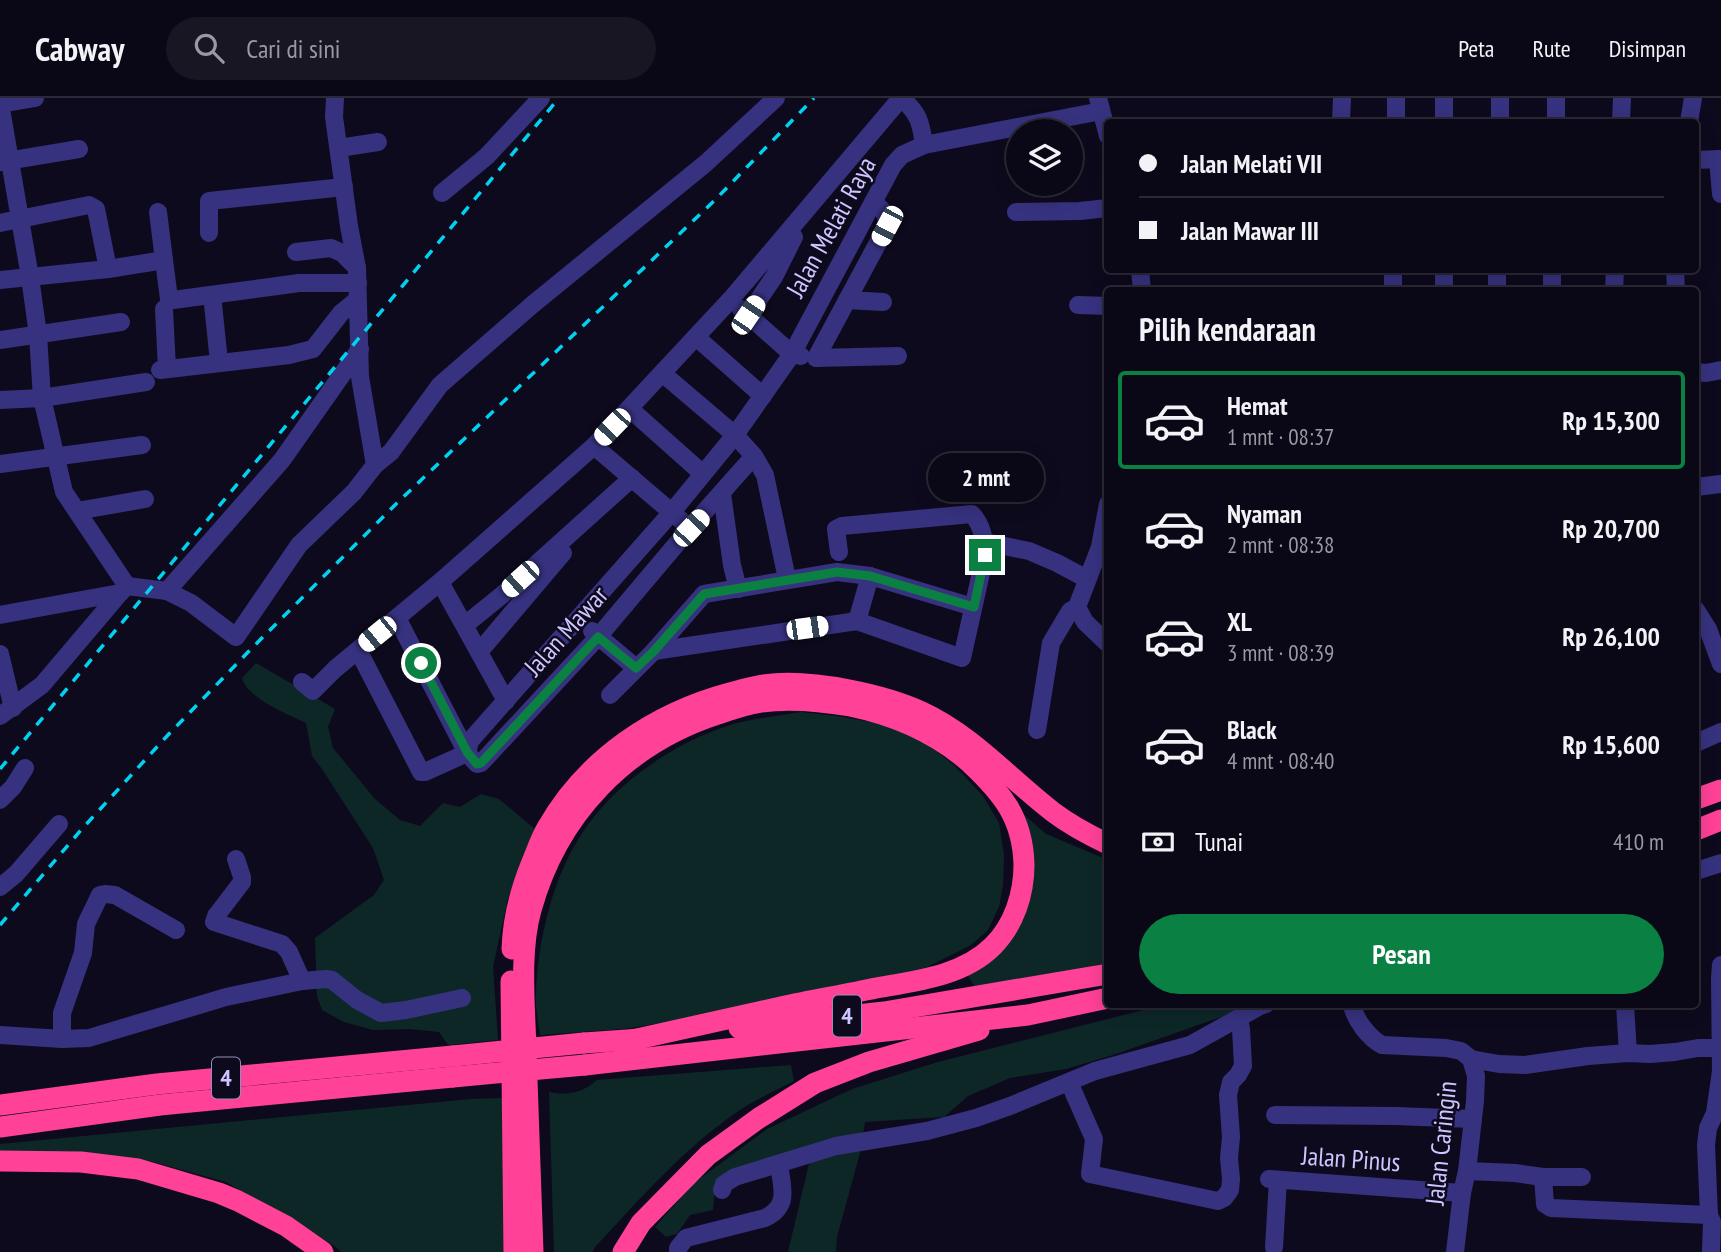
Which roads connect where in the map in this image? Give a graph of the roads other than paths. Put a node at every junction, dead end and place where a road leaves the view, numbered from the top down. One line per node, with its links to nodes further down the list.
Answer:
1 (35, 98): 13 (street)
2 (335, 98): 25 (street)
3 (541, 98): 31 (street)
4 (776, 98): 78 (street)
5 (901, 98): 24 (street); 35 (street)
6 (1342, 98): 15 (street)
7 (1396, 98): 16 (street)
8 (1444, 98): 17 (street)
9 (1500, 98): 18 (street)
10 (1556, 98): 19 (street)
11 (1622, 98): 20 (street)
12 (1693, 98): 21 (street)
13 (0, 103): 29 (street)
14 (1099, 105): 22 (street); 24 (street, Jalan Melati Raya)
15 (1341, 119)
16 (1396, 119)
17 (1444, 119)
18 (1500, 119)
19 (1556, 119)
20 (1622, 119)
21 (1690, 119)
22 (1104, 122)
23 (379, 142): 25 (street)
24 (924, 145): 33 (street, Jalan Melati Raya)
25 (339, 148): 30 (street)
26 (79, 149): 29 (street)
27 (1720, 159): 28 (street); 32 (street)
28 (1699, 160)
29 (5, 162): 38 (street)
30 (344, 187): 40 (street); 46 (street)
31 (442, 193)
32 (1721, 194)
33 (873, 203): 48 (street); 60 (street, Jalan Melati Raya)
34 (1104, 208): 37 (street)
35 (808, 210): 47 (street); 54 (street)
36 (158, 212): 42 (street)
37 (1016, 212)
38 (20, 219): 39 (street); 43 (street); 44 (street)
39 (0, 223)
40 (209, 233)
41 (296, 252): 46 (street)
42 (164, 260): 43 (street); 46 (street)
43 (108, 269): 44 (street)
44 (30, 278): 45 (street); 56 (street)
45 (0, 280)
46 (357, 284): 59 (street); 63 (street)
47 (731, 299): 54 (street); 57 (street)
48 (848, 300): 49 (street); 62 (street)
49 (883, 302)
50 (213, 304): 63 (street)
51 (1078, 305): 52 (street)
52 (1104, 306)
53 (163, 309): 63 (street)
54 (748, 315): 60 (street)
55 (121, 322): 56 (street)
56 (38, 335): 58 (street); 69 (street)
57 (696, 337): 66 (street); 68 (street)
58 (0, 340)
59 (360, 349): 78 (street); 99 (street)
60 (792, 354): 62 (street); 68 (street, Jalan Melati Raya)
61 (898, 356): 62 (street)
62 (816, 358)
63 (219, 362)
64 (1721, 370): 65 (street)
65 (1699, 372)
66 (662, 373): 71 (street); 72 (street)
67 (146, 382): 69 (street)
68 (763, 396): 72 (street, Jalan Melati Raya)
69 (42, 398): 70 (street); 76 (street)
70 (0, 400)
71 (630, 409): 74 (street); 79 (street)
72 (735, 435): 75 (street); 79 (street, Jalan Melati Raya)
73 (142, 445): 76 (street)
74 (594, 446): 80 (street); 96 (street)
75 (754, 456): 83 (street, Jalan Mawar); 94 (street)
76 (55, 457): 77 (street); 86 (street)
77 (0, 464)
78 (375, 465): 99 (street)
79 (703, 474): 87 (street, Jalan Melati Raya)
80 (632, 478): 84 (street); 87 (street)
81 (1721, 484): 82 (street)
82 (1699, 487)
83 (722, 494): 89 (street, Jalan Mawar); 92 (street)
84 (611, 498): 101 (street); 102 (street)
85 (145, 499): 86 (street)
86 (77, 511): 98 (street)
87 (671, 512): 89 (street); 108 (street, Jalan Melati Raya)
88 (1104, 526): 95 (street)
89 (691, 528): 111 (street, Jalan Mawar)
90 (985, 542): 91 (street); 95 (street); 103 (street)
91 (839, 552)
92 (732, 565): 97 (street); 100 (street)
93 (870, 576): 94 (street); 103 (street); 109 (street)
94 (787, 579): 97 (street)
95 (1087, 579): 104 (street)
96 (440, 582): 107 (street); 110 (street)
97 (738, 589): 100 (street)
98 (124, 590): 99 (street); 105 (street); 122 (street)
99 (167, 591)
100 (704, 594): 114 (street)
101 (502, 595): 102 (street); 110 (street)
102 (517, 607): 115 (street)
103 (974, 607): 109 (street)
104 (1077, 607): 112 (street); 123 (street)
105 (0, 615)
106 (1699, 615): 117 (street)
107 (397, 618): 113 (street); 126 (street)
108 (580, 618): 111 (street); 121 (street, Jalan Melati Raya)
109 (858, 621): 114 (street)
110 (465, 625): 115 (street)
111 (598, 637): 118 (street); 126 (street, Jalan Mawar)
112 (1104, 640)
113 (358, 650): 119 (street); 126 (street)
114 (654, 651): 118 (street)
115 (479, 652): 121 (street)
116 (0, 654): 122 (street)
117 (1721, 664)
118 (636, 668): 120 (street)
119 (302, 682)
120 (610, 695)
121 (506, 701): 126 (street, Jalan Melati Raya)
122 (6, 712)
123 (1037, 730)
124 (1721, 732): 125 (street)
125 (1699, 742)
126 (472, 758)
127 (25, 768): 130 (street)
128 (1721, 790): 129 (highway)
129 (1699, 798)
130 (0, 800)
131 (1721, 820): 133 (highway)
132 (59, 824): 138 (street)
133 (1699, 829)
134 (1104, 842): 172 (highway)
135 (236, 859): 142 (street)
136 (1721, 863): 137 (street)
137 (1699, 870)
138 (0, 887)
139 (176, 930): 151 (street)
140 (1721, 965): 153 (street)
141 (1104, 975): 152 (highway, 4)
142 (302, 981): 143 (street); 151 (street)
143 (462, 998)
144 (1104, 999): 148 (highway, 4)
145 (1257, 1008): 149 (street)
146 (1350, 1008): 155 (street, Jalan Caringin)
147 (1625, 1008): 154 (street)
148 (1028, 1015): 156 (highway, 4, bridge); 174 (highway)
149 (1235, 1021): 157 (street); 157 (street)
150 (0, 1035): 151 (street)
151 (62, 1039)
152 (628, 1041): 156 (highway, 4, bridge); 173 (highway)
153 (1720, 1048): 154 (street); 169 (street)
154 (1628, 1053): 155 (street)
155 (1471, 1059): 160 (street, Jalan Caringin)
156 (453, 1067): 158 (highway, 4); 161 (highway, 4)
157 (1069, 1082): 163 (street)
158 (0, 1105)
159 (1275, 1115): 160 (street)
160 (1473, 1119): 164 (street, Jalan Caringin)
161 (0, 1127)
162 (0, 1161): 171 (highway)
163 (779, 1164): 167 (street); 175 (street)
164 (1467, 1171): 165 (street); 168 (street, Jalan Caringin)
165 (1543, 1177): 166 (street); 169 (street)
166 (1582, 1177)
167 (722, 1190)
168 (1462, 1193): 170 (street, Jalan Pinus); 176 (street, Jalan Caringin)
169 (1709, 1215): 177 (street)
170 (1274, 1247)
171 (323, 1252)
172 (513, 1252)
173 (533, 1252)
174 (623, 1252)
175 (678, 1252)
176 (1455, 1252)
177 (1711, 1252)

